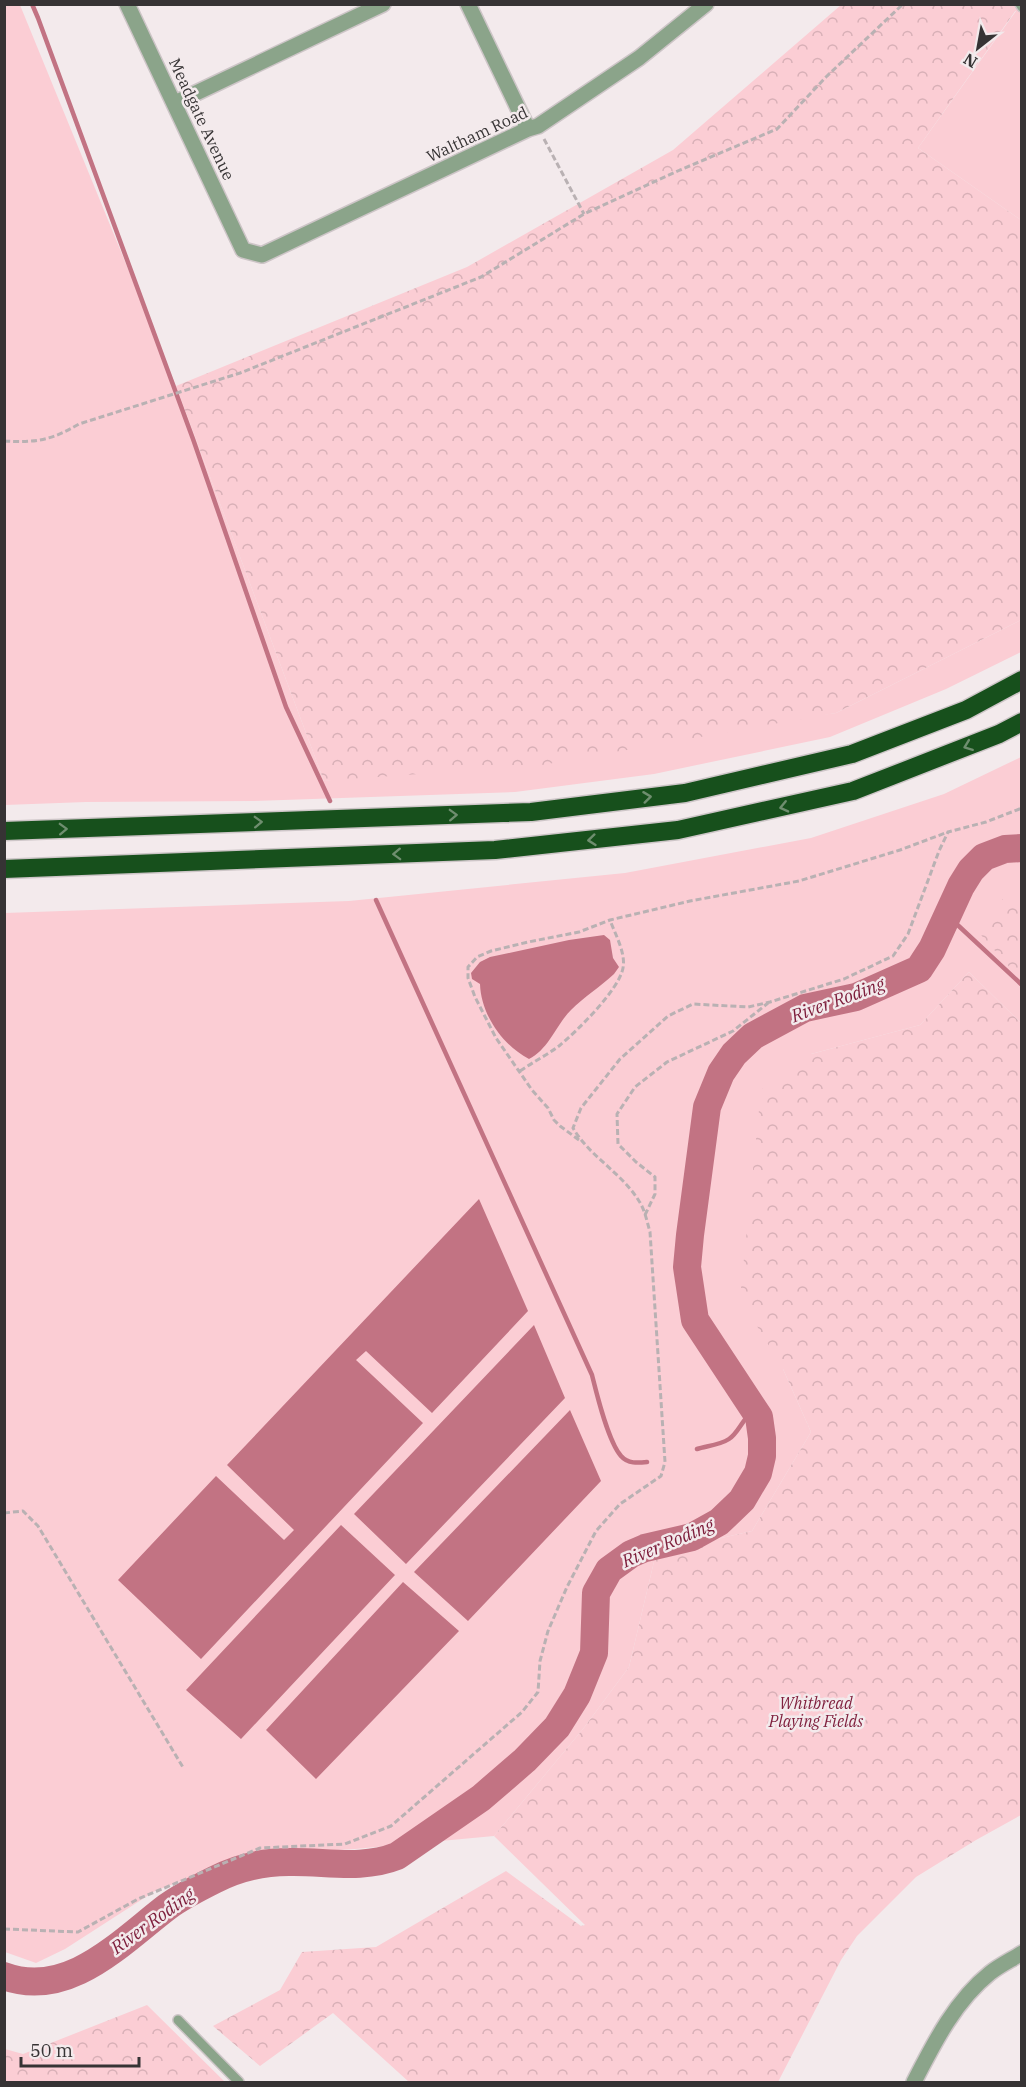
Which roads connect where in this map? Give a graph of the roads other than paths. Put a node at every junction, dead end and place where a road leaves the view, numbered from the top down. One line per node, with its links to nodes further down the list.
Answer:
1 (127, 4): 5 (street, Meadgate Avenue)
2 (383, 4): 5 (street)
3 (468, 4): 6 (street)
4 (706, 4): 6 (street, Waltham Road)
5 (175, 103): 7 (street, Meadgate Avenue)
6 (533, 128): 7 (street, Waltham Road)
7 (243, 250)
8 (1022, 680): 10 (highway, one-way to 8)
9 (1022, 722): 11 (highway, one-way to 11)
10 (4, 831)
11 (4, 868)
12 (1022, 1953): 15 (street)
13 (178, 2020): 14 (lane)
14 (239, 2082)
15 (914, 2082)

